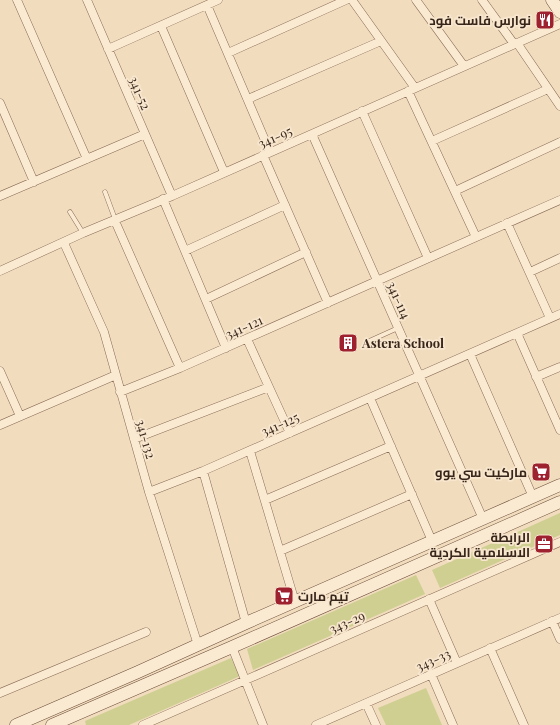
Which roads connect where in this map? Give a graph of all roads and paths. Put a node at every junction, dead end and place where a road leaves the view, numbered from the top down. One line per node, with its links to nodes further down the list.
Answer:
1 (17, 0): 29 (street)
2 (88, 0): 15 (street, 341-52)
3 (218, 0): 9 (street)
4 (346, 0): 16 (street)
5 (352, 0): 13 (street)
6 (416, 0): 17 (street)
7 (482, 0): 14 (street)
8 (552, 0): 10 (main road)
9 (207, 5): 12 (street); 16 (street)
10 (560, 12)
11 (560, 24): 14 (street, 341-95)
12 (161, 26): 15 (street); 30 (street)
13 (381, 41): 18 (street); 20 (street)
14 (516, 43): 17 (street, 341-95); 19 (street)
15 (108, 49): 24 (street, 341-52)
16 (228, 53): 20 (street)
17 (464, 66): 18 (street, 341-95)
18 (412, 89): 23 (street, 341-95); 26 (street)
19 (548, 89): 22 (street); 26 (street)
20 (248, 99): 28 (street)
21 (0, 103): 31 (street)
22 (560, 106)
23 (362, 111): 25 (street, 341-95); 47 (street)
24 (145, 134): 29 (street); 35 (street, 341-52)
25 (312, 134): 28 (street, 341-95); 51 (street, 341-114)
26 (432, 141): 33 (street)
27 (560, 142): 33 (street)
28 (267, 154): 30 (street, 341-95); 38 (street)
29 (87, 159): 31 (street)
30 (224, 172): 35 (street, 341-95)
31 (34, 182): 34 (street)
32 (105, 192): 40 (lane)
33 (455, 192): 43 (street)
34 (0, 196)
35 (172, 196): 36 (street, 341-95)
36 (163, 199): 40 (street, 341-95); 45 (street)
37 (560, 200): 41 (street, 341-121)
38 (285, 205): 45 (street); 46 (street)
39 (70, 212): 42 (lane)
40 (115, 220): 42 (street, 341-95); 63 (street)
41 (507, 223): 43 (street, 341-121); 50 (street)
42 (84, 233): 44 (street, 341-95)
43 (476, 237): 47 (street, 341-121)
44 (64, 243): 49 (street, 341-95); 65 (street, 341-132)
45 (185, 251): 52 (street)
46 (306, 252): 52 (street); 53 (street)
47 (428, 258): 51 (street, 341-121)
48 (560, 258): 50 (street)
49 (0, 271)
50 (530, 272): 55 (street)
51 (377, 281): 53 (street, 341-121); 56 (street, 341-114)
52 (206, 299): 60 (street)
53 (328, 303): 58 (street, 341-121)
54 (560, 314): 55 (street, 341-125)
55 (550, 318): 57 (street, 341-125)
56 (398, 328): 59 (lane); 66 (street, 341-114)
57 (517, 333): 61 (street, 341-125); 67 (street)
58 (247, 339): 60 (street, 341-121); 68 (street)
59 (367, 342)
60 (226, 348): 63 (street, 341-121)
61 (470, 354): 66 (street, 341-125); 82 (street)
62 (560, 367): 67 (street)
63 (180, 368): 69 (street, 341-121)
64 (0, 371): 71 (street)
65 (116, 375): 69 (street, 341-132); 71 (street)
66 (420, 376): 70 (street, 341-125); 85 (street, 341-114)
67 (536, 377): 73 (street)
68 (269, 387): 74 (street); 75 (street)
69 (120, 392): 75 (street, 341-132)
70 (370, 398): 74 (street, 341-125); 76 (street)
71 (20, 416): 72 (street)
72 (0, 425)
73 (559, 426)
74 (290, 433): 77 (street, 341-125)
75 (134, 439): 80 (street, 341-132)
76 (391, 446): 81 (street); 83 (street)
77 (250, 451): 78 (street, 341-125); 83 (street)
78 (203, 471): 80 (street, 341-125); 94 (street)
79 (560, 485): 82 (main road)
80 (149, 492): 97 (street, 341-132)
81 (412, 494): 86 (street); 88 (street)
82 (533, 497): 85 (main road)
83 (265, 500): 88 (street)
84 (560, 502): 90 (main road)
85 (483, 519): 86 (main road)
86 (432, 541): 89 (main road)
87 (560, 542): 91 (street, 343-29)
88 (280, 551): 92 (street)
89 (399, 556): 90 (main road); 92 (main road)
90 (407, 570): 98 (main road)
91 (429, 599): 100 (street); 102 (street, 343-29)
92 (295, 602): 94 (main road)
93 (556, 619): 96 (street); 99 (street, 343-33)
94 (246, 623): 97 (main road)
95 (146, 632): 103 (street)
96 (560, 639)
97 (198, 645): 106 (main road)
98 (232, 647): 102 (street); 105 (main road)
99 (490, 648): 100 (street, 343-33); 113 (street)
100 (457, 663): 101 (street, 343-33)
101 (431, 674): 104 (street, 343-33); 112 (street)
102 (245, 680): 108 (street, 343-29); 109 (street)
103 (0, 693)
104 (366, 703): 110 (street, 343-33); 111 (street)
105 (70, 721): 107 (main road)
106 (16, 725)
107 (52, 725)
108 (143, 725)
109 (263, 725)
110 (316, 725)
111 (376, 725)
112 (453, 725)
113 (524, 725)

